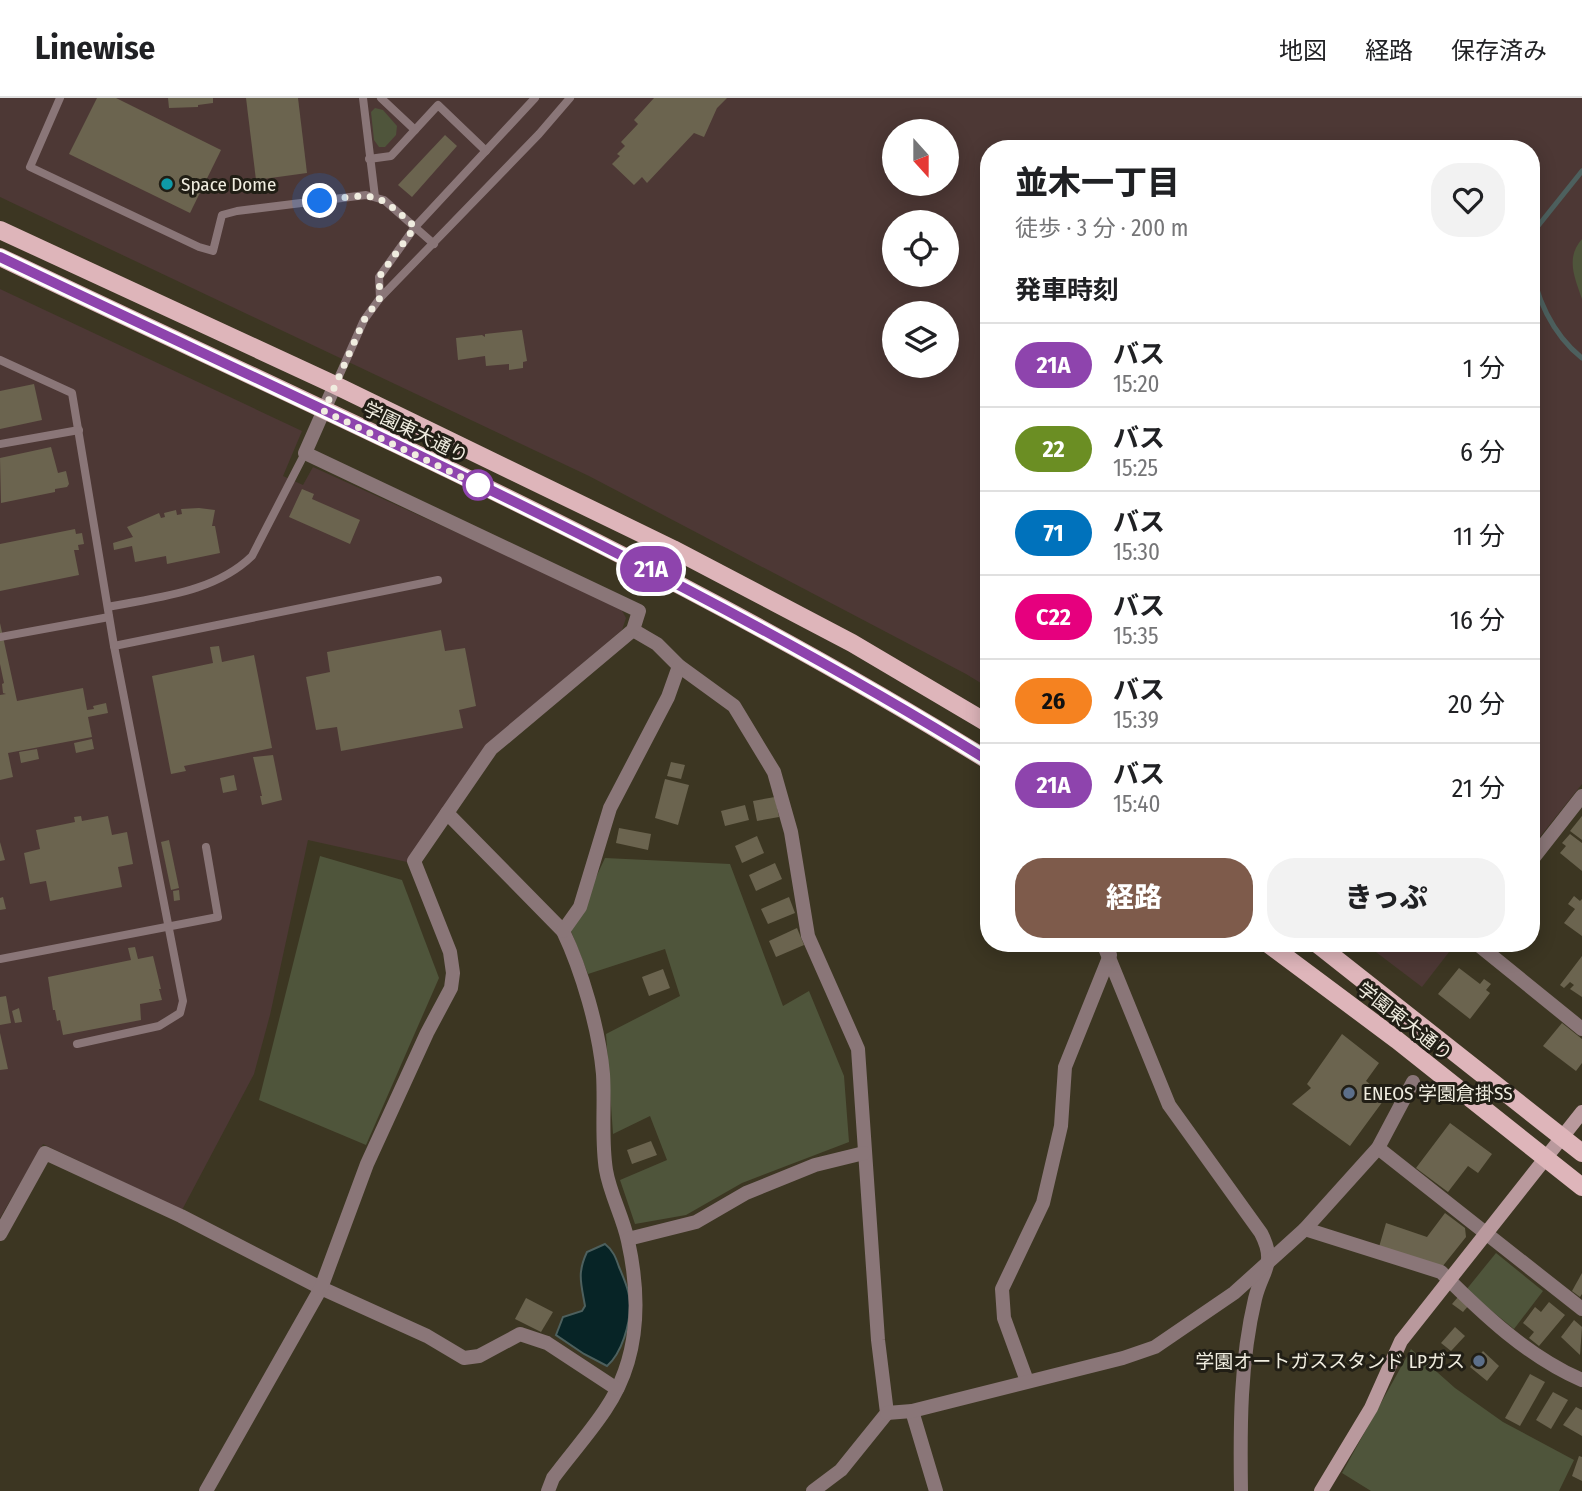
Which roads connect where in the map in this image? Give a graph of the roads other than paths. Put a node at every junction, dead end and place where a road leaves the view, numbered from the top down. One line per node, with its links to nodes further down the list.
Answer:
1 (60, 98): 9 (lane)
2 (363, 98): 8 (lane)
3 (381, 98): 6 (lane)
4 (535, 98): 7 (lane)
5 (570, 98): 12 (lane)
6 (415, 130): 7 (lane); 8 (lane)
7 (486, 151): 10 (lane)
8 (369, 159): 9 (lane)
9 (375, 197): 10 (lane)
10 (415, 227): 12 (lane); 14 (lane)
11 (0, 230): 16 (main road, 学園東大通り)
12 (434, 244): 14 (lane)
13 (0, 257): 17 (main road, 学園東大通り)
14 (380, 298): 16 (lane)
15 (0, 360): 18 (lane)
16 (335, 385): 17 (street); 28 (main road, 学園東大通り)
17 (324, 411): 20 (street); 29 (main road, 学園東大通り)
18 (79, 430): 19 (lane); 22 (lane)
19 (0, 444)
20 (305, 453): 22 (lane); 24 (street)
21 (438, 580): 26 (lane)
22 (108, 607): 23 (lane)
23 (110, 617): 25 (lane); 26 (lane)
24 (633, 630): 27 (street); 31 (street)
25 (0, 637)
26 (114, 646): 34 (lane)
27 (679, 666): 35 (street); 49 (street)
28 (980, 719)
29 (980, 755)
30 (1582, 796): 33 (street)
31 (447, 813): 35 (street); 59 (street)
32 (206, 847): 34 (lane)
33 (1540, 849)
34 (168, 927): 41 (lane); 44 (lane)
35 (563, 931): 56 (street)
36 (1107, 952): 42 (street)
37 (1110, 952): 42 (street)
38 (1280, 952): 51 (main road, 学園東大通り)
39 (1327, 952): 47 (main road, 学園東大通り)
40 (1487, 952): 43 (street)
41 (0, 959)
42 (1110, 959): 57 (street); 62 (street)
43 (1582, 1029)
44 (77, 1044)
45 (1413, 1082): 48 (street)
46 (1582, 1112): 47 (street)
47 (1562, 1138): 50 (main road, 学園東大通り); 51 (street)
48 (1378, 1148): 53 (street); 54 (street)
49 (864, 1153): 56 (street); 65 (street)
50 (1582, 1153)
51 (1545, 1157): 52 (main road, 学園東大通り); 54 (street)
52 (1582, 1187)
53 (1305, 1229): 57 (street); 58 (street)
54 (1486, 1233): 58 (street); 60 (street)
55 (0, 1234): 59 (street)
56 (628, 1239): 63 (street)
57 (1269, 1262): 62 (street); 70 (street)
58 (1449, 1280): 61 (street); 71 (street)
59 (321, 1288): 63 (street); 66 (street)
60 (1582, 1309)
61 (1582, 1380)
62 (1027, 1381): 64 (street)
63 (617, 1389): 67 (street)
64 (912, 1411): 65 (street); 69 (street)
65 (887, 1413): 68 (street)
66 (206, 1491)
67 (548, 1491)
68 (813, 1491)
69 (936, 1491)
70 (1241, 1491)
71 (1321, 1491)

